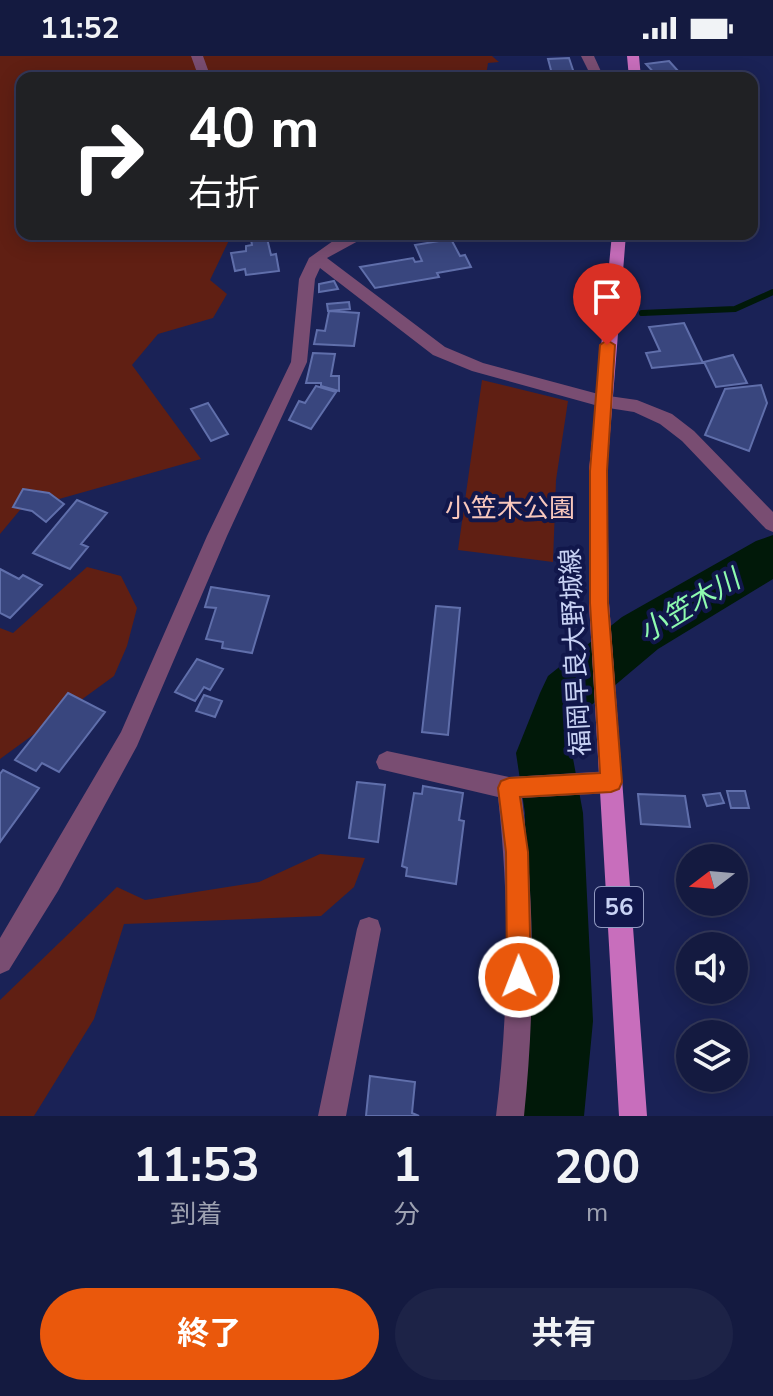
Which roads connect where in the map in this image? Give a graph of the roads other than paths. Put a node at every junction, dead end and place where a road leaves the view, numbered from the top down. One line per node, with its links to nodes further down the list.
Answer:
1 (346, 240): 3 (street)
2 (618, 240): 4 (main road, 福岡早良大野城線 / 56)
3 (317, 258): 4 (street); 10 (street)
4 (602, 401): 5 (street); 7 (main road, 福岡早良大野城線 / 56)
5 (773, 524)
6 (387, 762): 8 (street)
7 (611, 782): 8 (street); 13 (main road, 福岡早良大野城線 / 56)
8 (509, 788): 12 (street)
9 (369, 929): 11 (street)
10 (0, 961)
11 (332, 1116)
12 (510, 1116)
13 (633, 1116)

